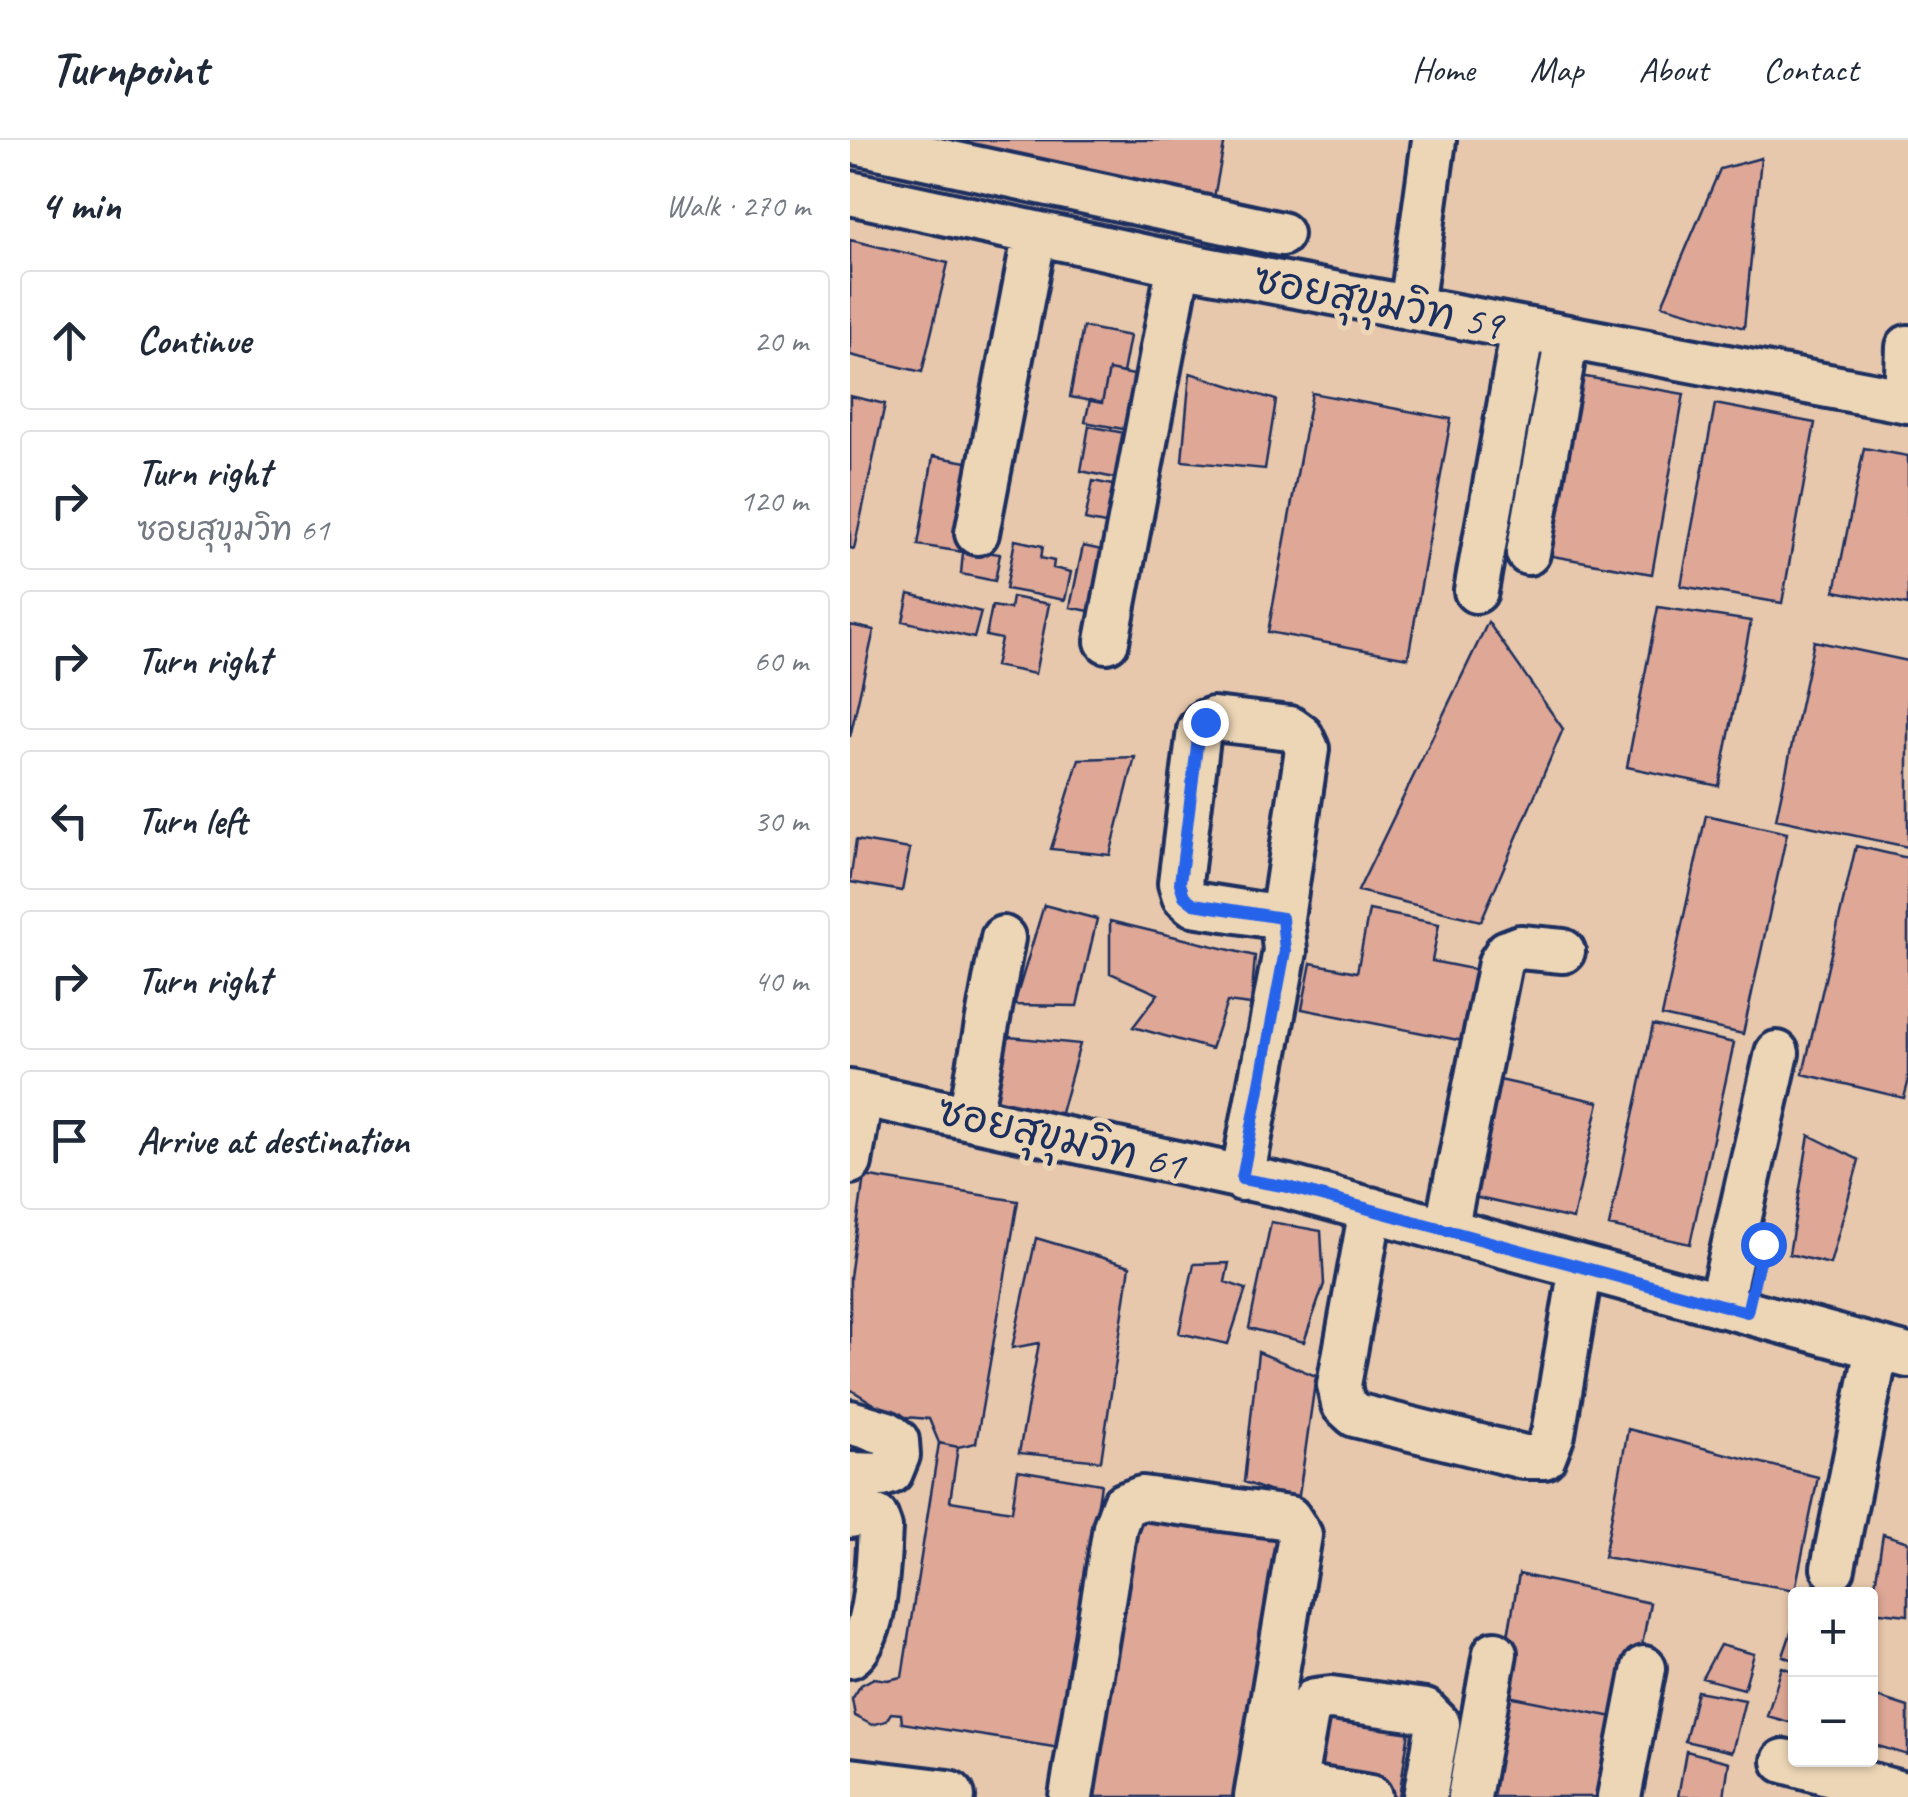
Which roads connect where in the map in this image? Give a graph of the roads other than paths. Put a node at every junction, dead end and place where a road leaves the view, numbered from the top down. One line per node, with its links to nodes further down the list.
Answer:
1 (1434, 140): 7 (street)
2 (850, 141): 5 (street)
3 (850, 193): 4 (street, ซอยสุขุมวิท 59)
4 (1035, 233): 6 (street, ซอยสุขุมวิท 59); 12 (street)
5 (1282, 234)
6 (1179, 264): 7 (street, ซอยสุขุมวิท 59); 15 (street)
7 (1411, 308): 8 (street, ซอยสุขุมวิท 59)
8 (1523, 329): 9 (street, ซอยสุขุมวิท 59); 14 (street)
9 (1567, 337): 11 (street, ซอยสุขุมวิท 59); 13 (street)
10 (1908, 347): 11 (street)
11 (1907, 401)
12 (976, 533)
13 (1528, 553)
14 (1476, 591)
15 (1107, 641)
16 (1282, 918): 16 (street); 23 (street)
17 (1003, 938): 21 (street)
18 (1562, 951): 25 (street)
19 (1788, 1069): 27 (street)
20 (856, 1093): 21 (street, ซอยสุขุมวิท 61); 22 (street)
21 (970, 1116): 23 (street, ซอยสุขุมวิท 61)
22 (850, 1162)
23 (1242, 1179): 24 (street, ซอยสุขุมวิท 61)
24 (1371, 1209): 25 (street, ซอยสุขุมวิท 61); 26 (street)
25 (1446, 1230): 26 (street, ซอยสุขุมวิท 61)
26 (1581, 1267): 27 (street, ซอยสุขุมวิท 61)
27 (1733, 1309): 28 (street, ซอยสุขุมวิท 61)
28 (1893, 1352): 32 (street)
29 (850, 1422): 30 (street)
30 (850, 1474)
31 (850, 1516): 34 (street)
32 (1833, 1568)
33 (1495, 1653): 45 (street)
34 (850, 1656)
35 (1644, 1668): 46 (street)
36 (1291, 1688): 39 (street)
37 (1784, 1761): 41 (street)
38 (850, 1785): 40 (main road)
39 (1279, 1794): 42 (street); 43 (street); 44 (street)
40 (936, 1796)
41 (1908, 1796)
42 (1071, 1797)
43 (1370, 1797)
44 (1425, 1797)
45 (1468, 1797)
46 (1618, 1797)

